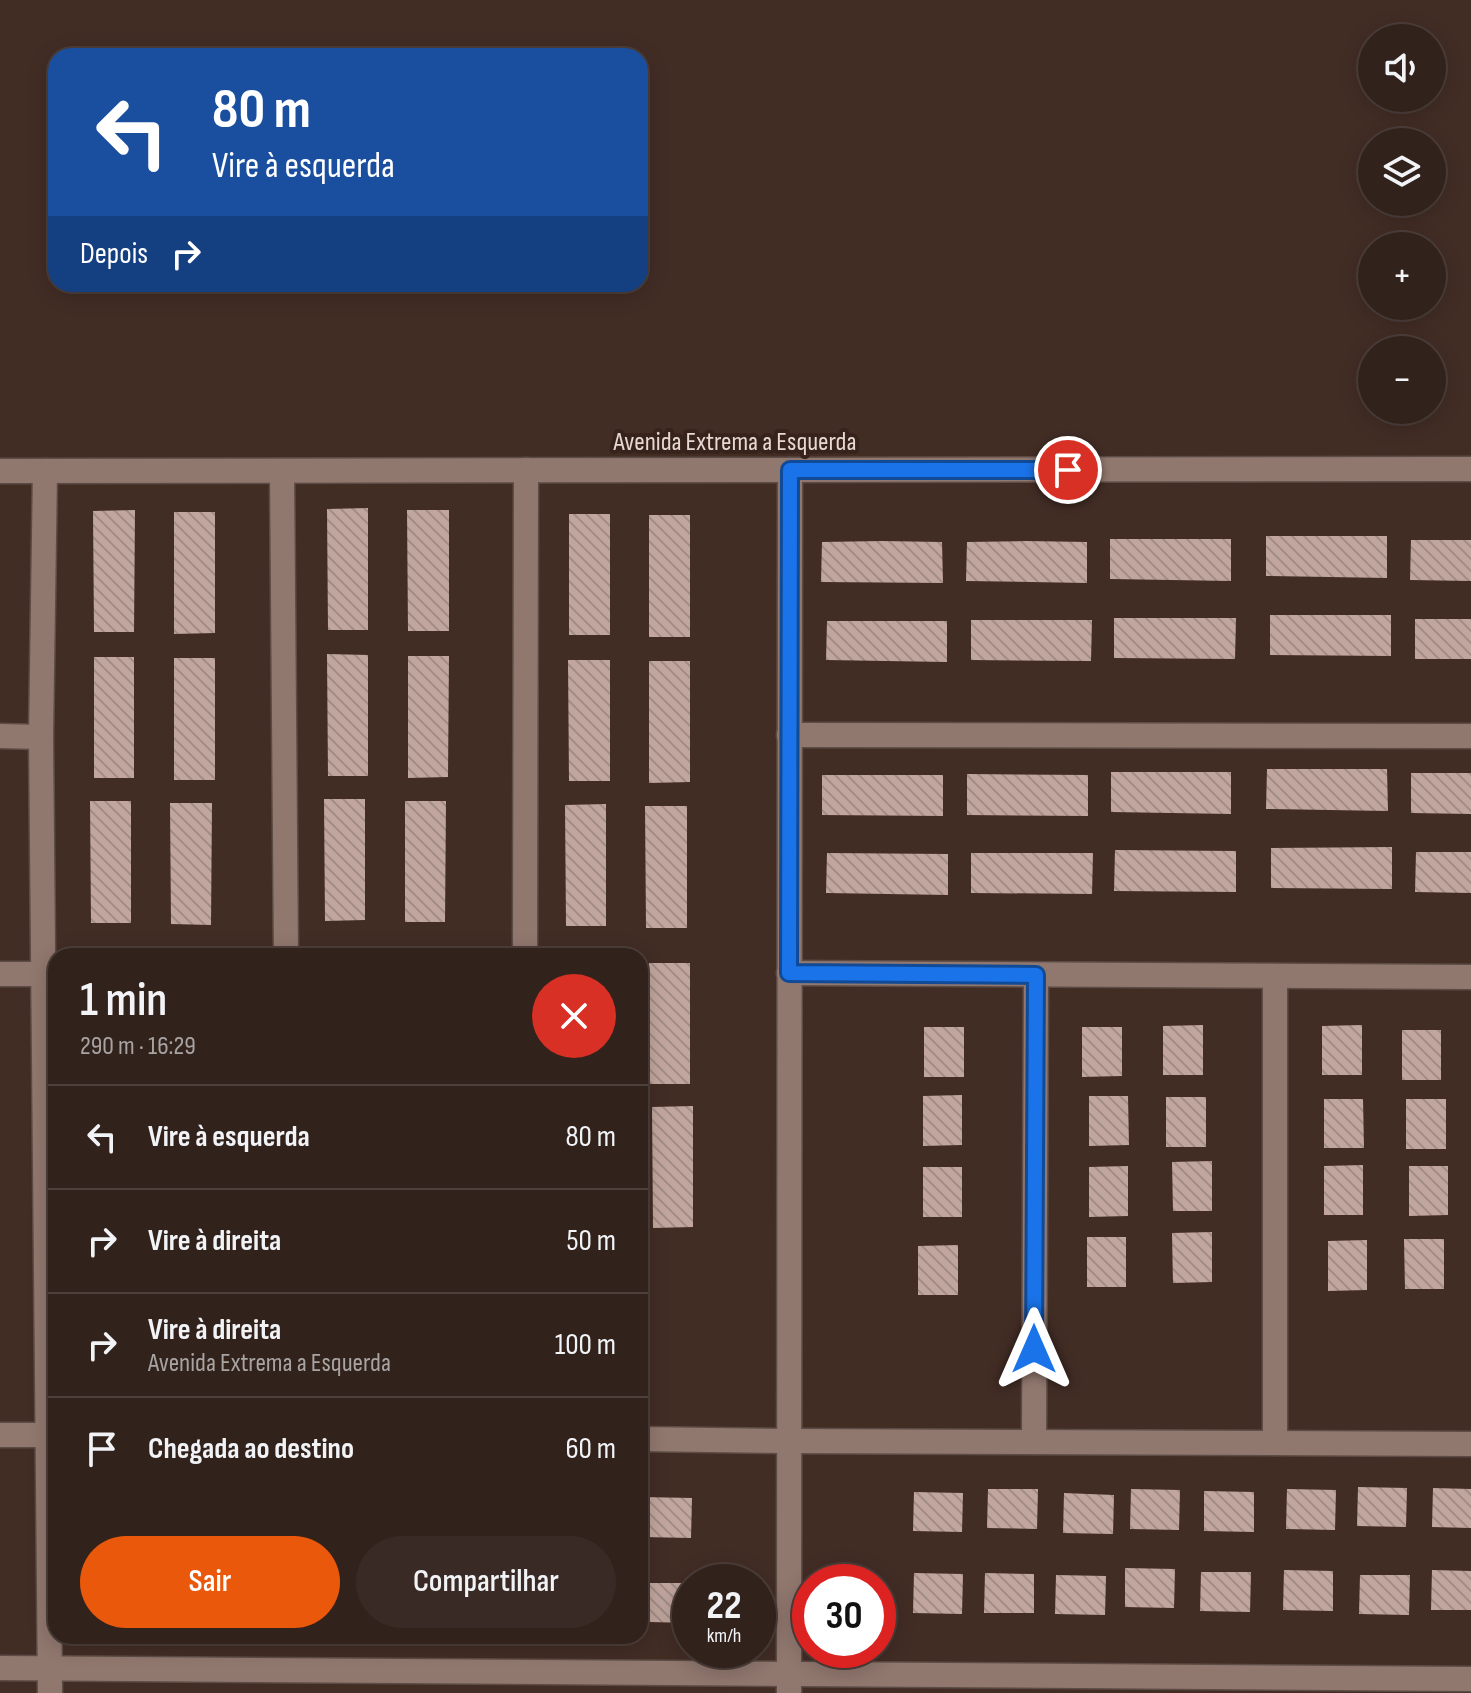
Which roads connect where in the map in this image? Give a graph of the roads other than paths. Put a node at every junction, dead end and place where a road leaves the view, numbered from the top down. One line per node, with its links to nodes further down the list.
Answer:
1 (1471, 469): 3 (street, Avenida Extrema a Esquerda)
2 (526, 470): 3 (street, Avenida Extrema a Esquerda); 6 (street, Avenida Extrema a Esquerda); 12 (street)
3 (790, 470): 7 (street)
4 (0, 471): 5 (street, Avenida Extrema a Esquerda)
5 (45, 471): 6 (street, Avenida Extrema a Esquerda); 10 (street)
6 (282, 471): 11 (street)
7 (789, 735): 9 (street); 13 (street)
8 (0, 736): 10 (street)
9 (1471, 736)
10 (41, 737): 15 (street)
11 (286, 948)
12 (525, 948)
13 (789, 973): 16 (street); 23 (street)
14 (0, 974): 15 (street)
15 (42, 974): 19 (street)
16 (1036, 975): 17 (street); 24 (street)
17 (1275, 976): 18 (street); 25 (street)
18 (1471, 977)
19 (48, 1251)
20 (0, 1435): 21 (street)
21 (48, 1435)
22 (648, 1439): 23 (street)
23 (789, 1441): 24 (street); 31 (street)
24 (1034, 1442): 25 (street)
25 (1275, 1443): 26 (street)
26 (1471, 1444)
27 (49, 1644): 29 (street)
28 (0, 1668): 29 (street)
29 (49, 1668): 31 (street); 32 (street)
30 (1471, 1679): 31 (street)
31 (789, 1683)
32 (50, 1693)

